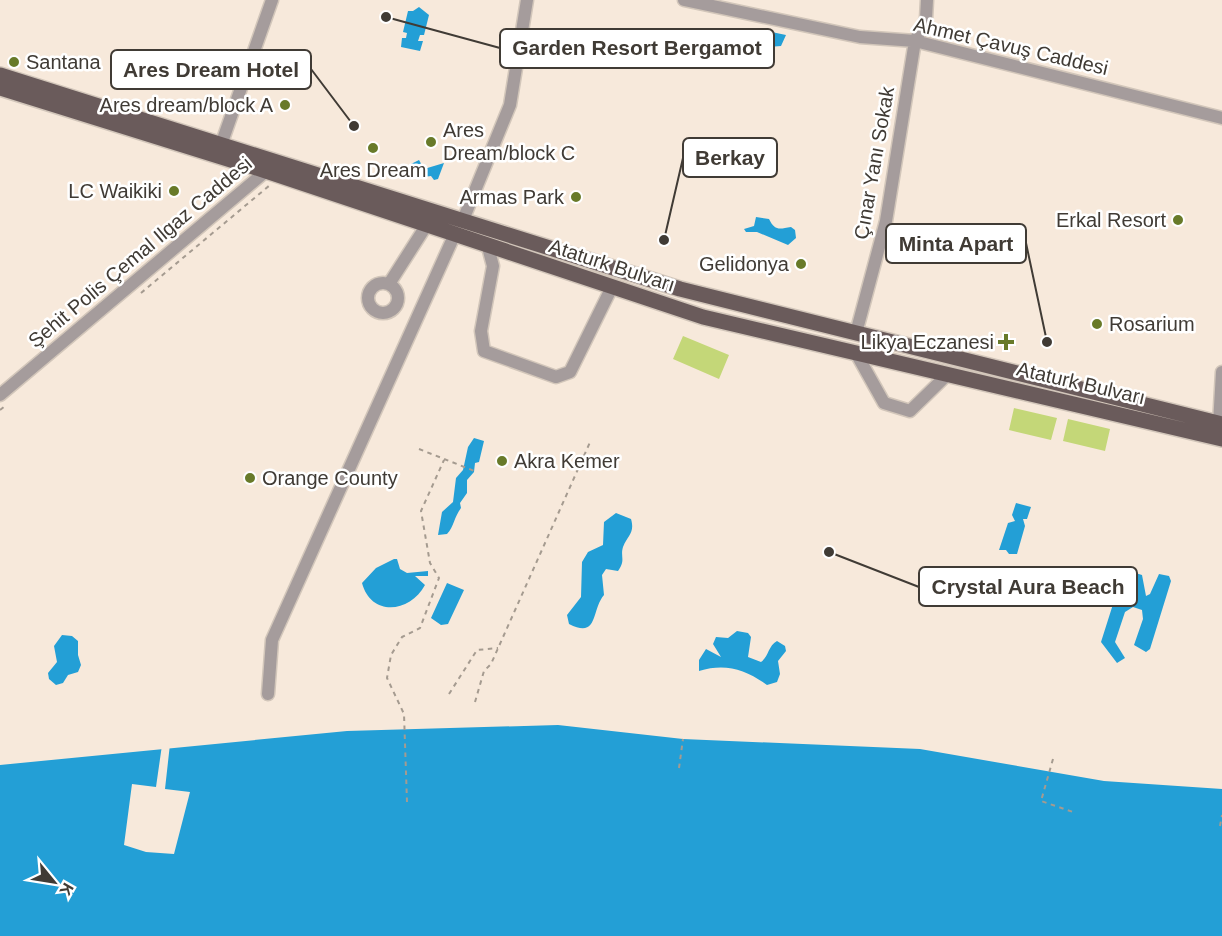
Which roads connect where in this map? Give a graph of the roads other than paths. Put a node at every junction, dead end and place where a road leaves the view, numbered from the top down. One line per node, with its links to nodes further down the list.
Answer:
1 (272, 0): 9 (street)
2 (527, 0): 11 (street)
3 (684, 0): 5 (street, Ahmet Çavuş Caddesi)
4 (927, 0): 5 (street, Çınar Yanı Sokak)
5 (915, 41): 8 (street, Ahmet Çavuş Caddesi); 17 (street, Çınar Yanı Sokak)
6 (0, 75): 9 (main road, Ataturk Bulvarı)
7 (0, 88): 10 (main road, Ataturk Bulvarı)
8 (1222, 118)
9 (221, 144): 10 (main road, Ataturk Bulvarı)
10 (271, 167): 11 (main road, Ataturk Bulvarı); 12 (main road, Ataturk Bulvarı); 21 (street, Şehit Polis Çemal Ilgaz Caddesi)
11 (463, 220): 17 (main road, Ataturk Bulvarı)
12 (426, 226): 13 (main road, Ataturk Bulvarı); 15 (street)
13 (454, 236): 14 (main road, Ataturk Bulvarı); 24 (street)
14 (488, 247): 16 (main road, Ataturk Bulvarı); 16 (street)
15 (389, 284)
16 (612, 287): 18 (main road, Ataturk Bulvarı)
17 (856, 333): 22 (main road, Ataturk Bulvarı)
18 (856, 353): 20 (main road, Ataturk Bulvarı); 20 (street)
19 (1222, 372): 22 (street)
20 (948, 374): 23 (main road, Ataturk Bulvarı)
21 (0, 395)
22 (1221, 424)
23 (1222, 439)
24 (268, 694)

